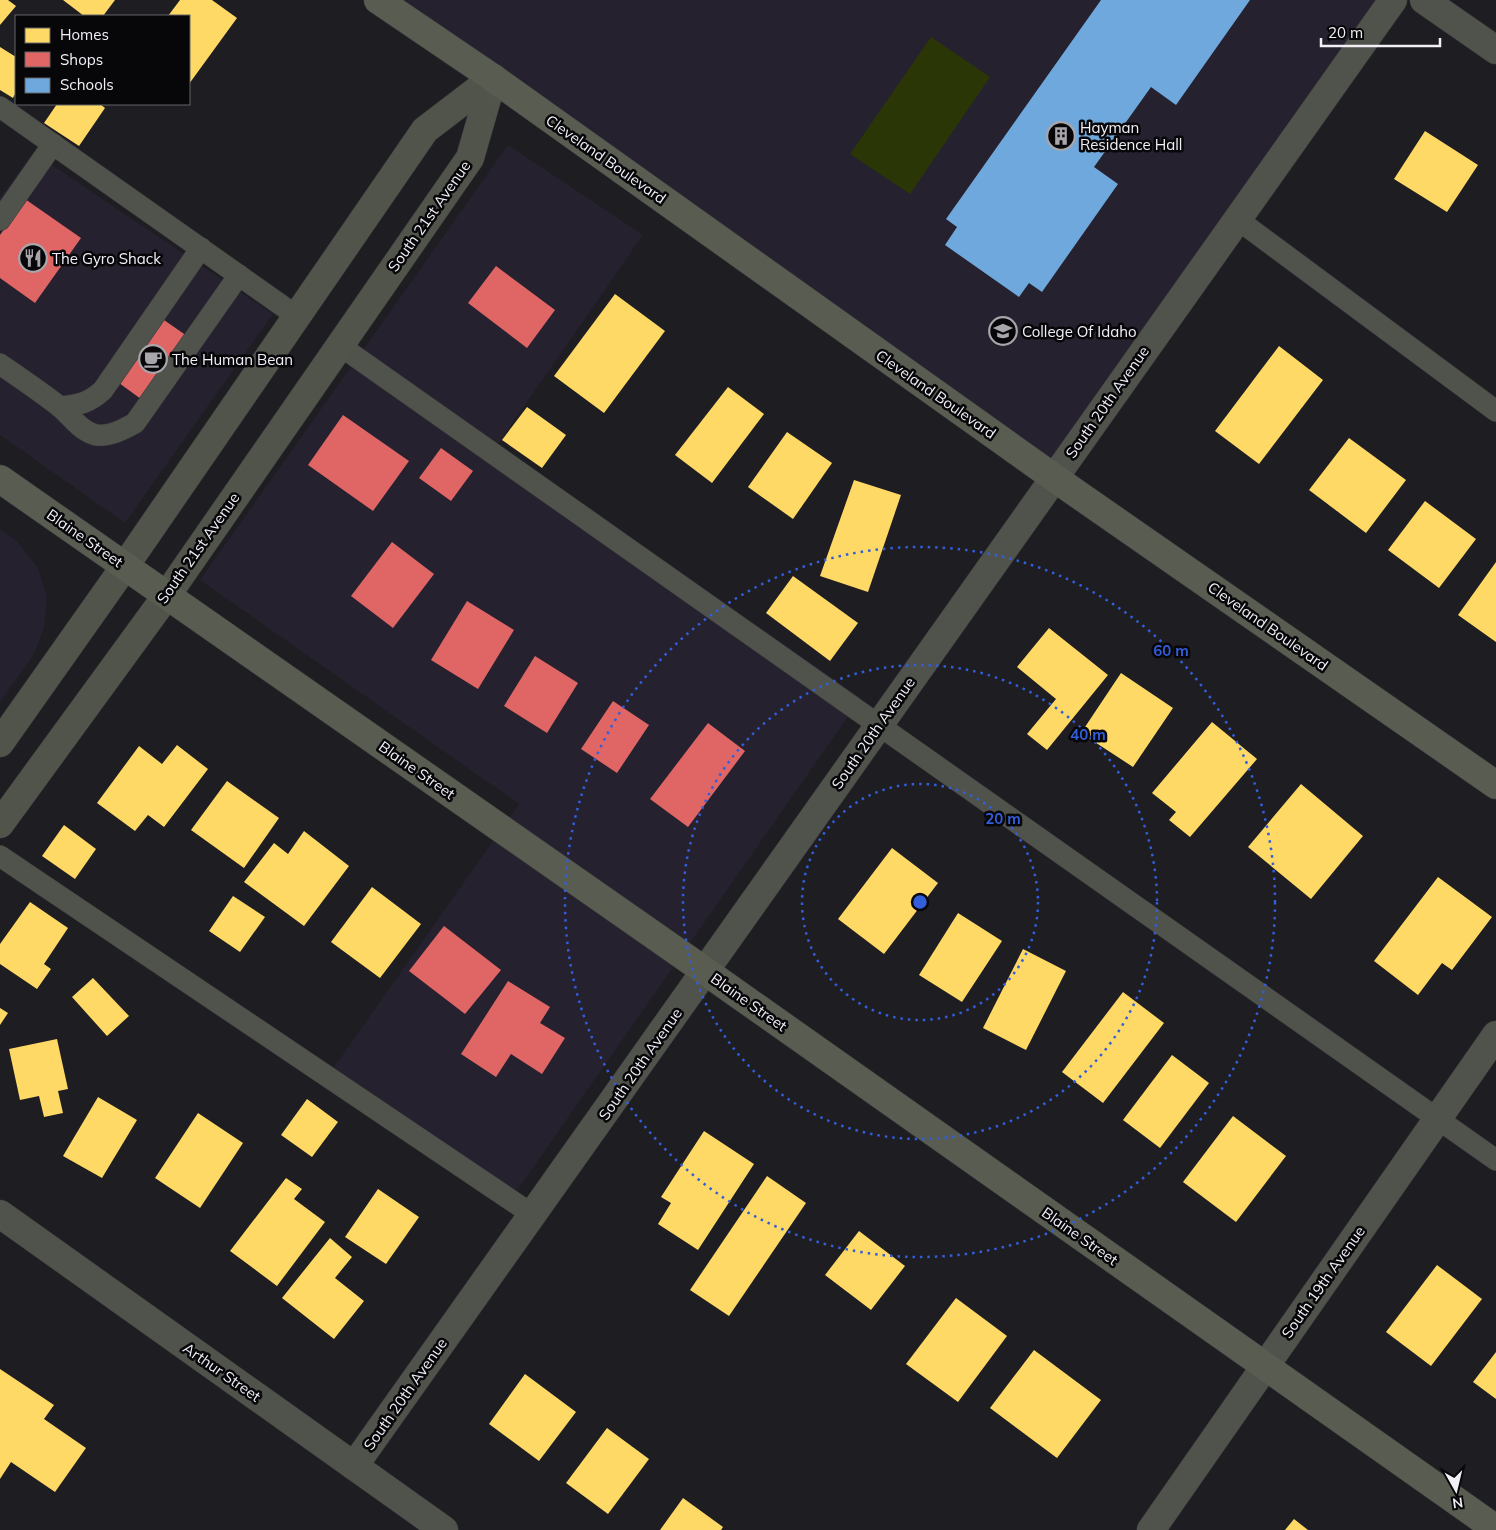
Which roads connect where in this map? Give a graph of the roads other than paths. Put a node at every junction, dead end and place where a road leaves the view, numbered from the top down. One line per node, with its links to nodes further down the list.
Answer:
1 (378, 0): 5 (main road, Cleveland Boulevard)
2 (1392, 0): 8 (street, South 20th Avenue)
3 (1424, 0): 4 (street)
4 (1496, 50)
5 (493, 78): 12 (main road); 13 (main road, South 21st Avenue); 17 (main road, Cleveland Boulevard)
6 (0, 107): 7 (lane)
7 (53, 144): 9 (lane); 10 (lane)
8 (1237, 219): 16 (lane); 17 (street, South 20th Avenue)
9 (0, 220)
10 (201, 248): 11 (lane); 15 (lane)
11 (239, 275): 12 (lane); 15 (lane)
12 (298, 317): 19 (main road)
13 (339, 346): 20 (main road, South 21st Avenue); 21 (lane)
14 (0, 364): 15 (lane)
15 (60, 407)
16 (1496, 411)
17 (1053, 477): 21 (street, South 20th Avenue); 23 (main road, Cleveland Boulevard)
18 (0, 479): 19 (main road, Blaine Street)
19 (126, 566): 20 (main road, Blaine Street); 22 (main road)
20 (167, 595): 24 (main road, South 21st Avenue); 26 (main road, Blaine Street)
21 (879, 725): 26 (street, South 20th Avenue); 28 (lane)
22 (0, 743)
23 (1496, 785)
24 (0, 824)
25 (0, 856): 31 (lane)
26 (705, 971): 31 (street, South 20th Avenue); 32 (main road, Blaine Street)
27 (1496, 1035): 28 (street, South 19th Avenue)
28 (1438, 1119): 29 (lane); 32 (street, South 19th Avenue)
29 (1496, 1160)
30 (0, 1214): 33 (street, Arthur Street)
31 (533, 1215): 33 (street, South 20th Avenue)
32 (1264, 1366): 34 (main road, Blaine Street); 36 (street, South 19th Avenue)
33 (354, 1466): 35 (street, Arthur Street)
34 (1496, 1529)
35 (444, 1530)
36 (1150, 1530)

